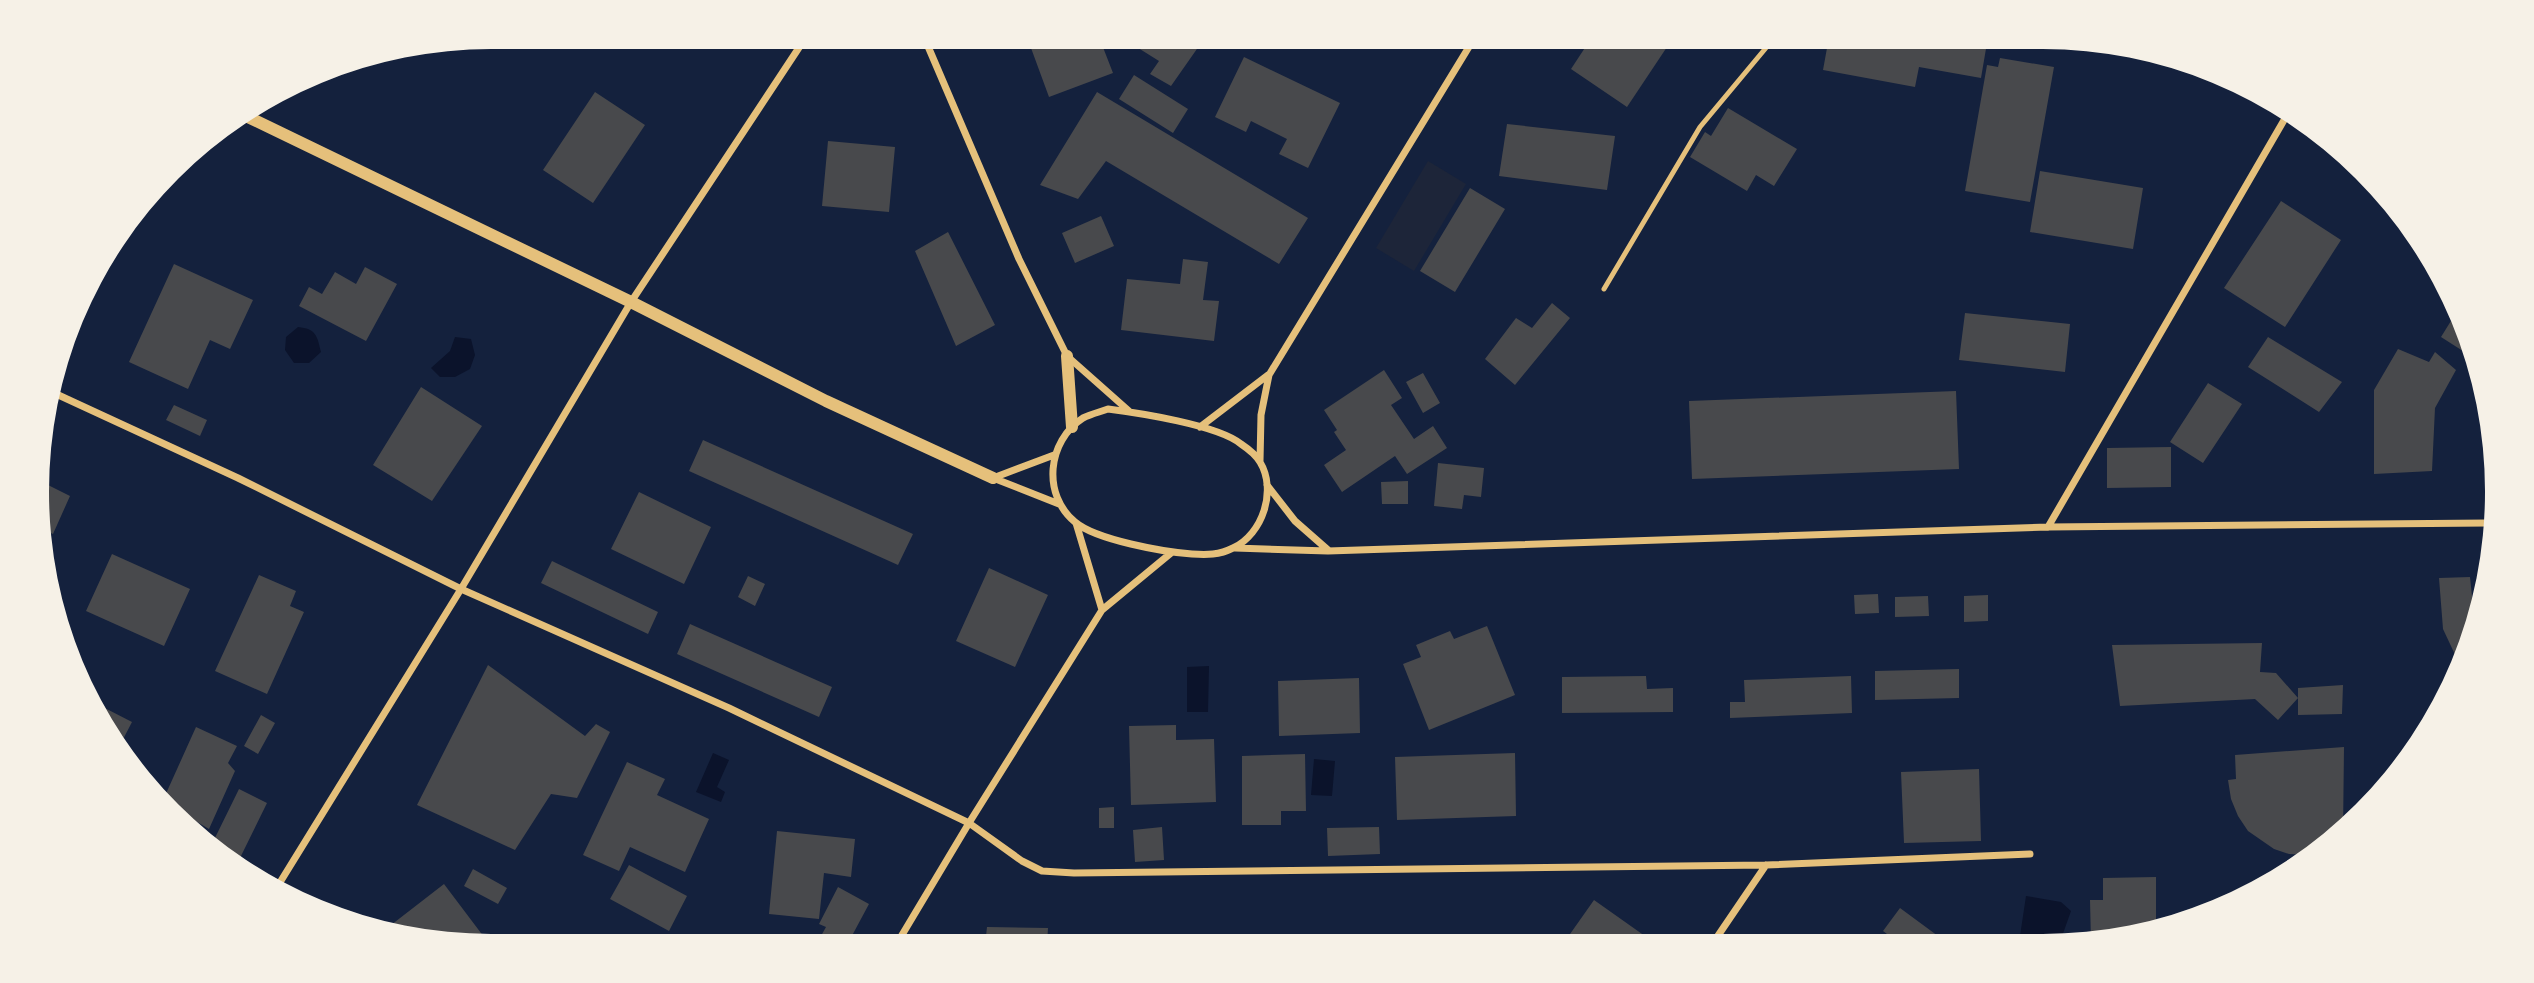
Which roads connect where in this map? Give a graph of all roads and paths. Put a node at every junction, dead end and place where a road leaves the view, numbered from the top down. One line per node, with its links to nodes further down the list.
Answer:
1 (798, 49): 8 (street)
2 (929, 49): 9 (street)
3 (1468, 49): 10 (street)
4 (1765, 49): 7 (lane)
5 (253, 119): 8 (street)
6 (2284, 121): 22 (street)
7 (1604, 289)
8 (631, 302): 17 (street); 26 (street)
9 (1067, 356): 12 (street); 13 (street)
10 (1269, 375): 14 (street); 16 (street)
11 (60, 396): 26 (street)
12 (1130, 412): 13 (street); 14 (street)
13 (1072, 427): 15 (street)
14 (1200, 427): 16 (street)
15 (1054, 455): 17 (street); 19 (street)
16 (1260, 461): 18 (street)
17 (993, 478): 19 (street)
18 (1268, 485): 23 (street); 24 (street)
19 (1059, 504): 20 (street)
20 (1076, 523): 25 (street); 27 (street)
21 (2484, 523): 22 (street)
22 (2048, 527): 24 (street)
23 (1235, 548): 24 (street); 25 (street)
24 (1328, 551)
25 (1171, 553): 27 (street)
26 (461, 589): 28 (street); 31 (street)
27 (1102, 610): 28 (street)
28 (969, 822): 30 (street); 32 (street)
29 (2031, 855): 30 (street)
30 (1766, 865): 33 (street)
31 (281, 881)
32 (903, 934)
33 (1719, 934)

